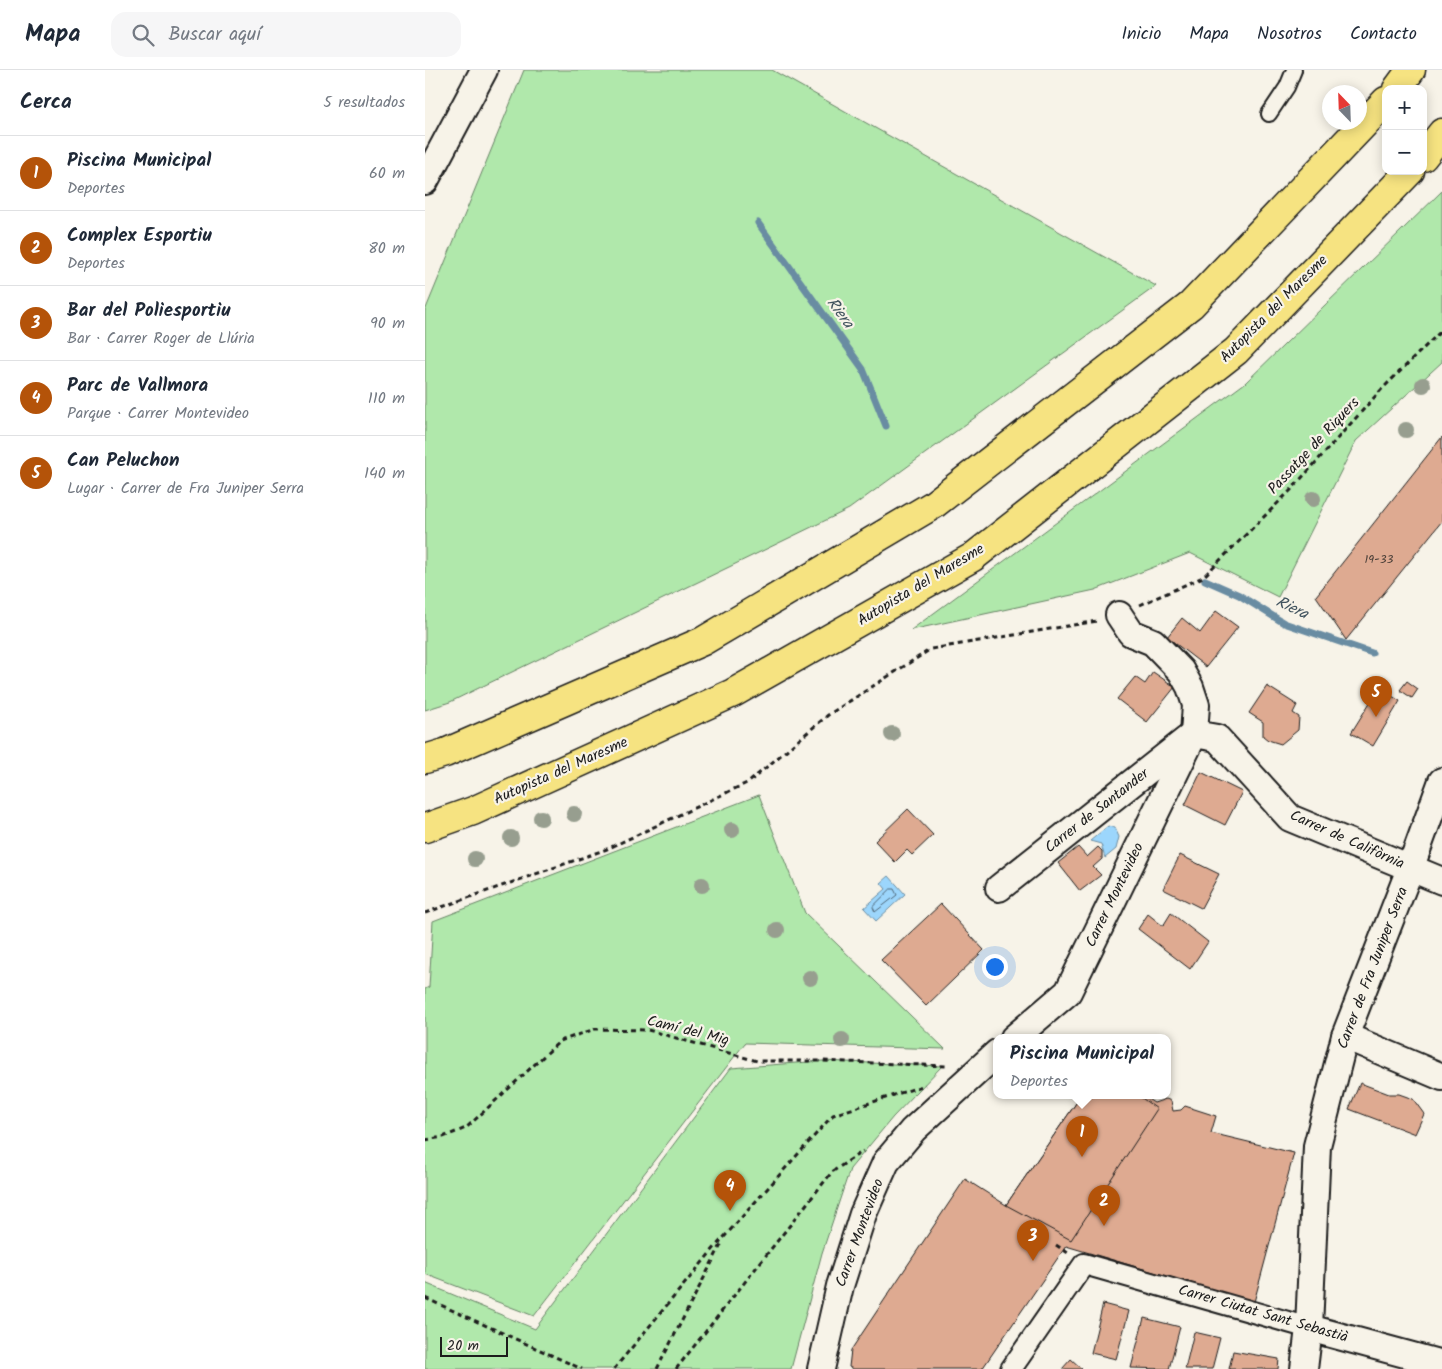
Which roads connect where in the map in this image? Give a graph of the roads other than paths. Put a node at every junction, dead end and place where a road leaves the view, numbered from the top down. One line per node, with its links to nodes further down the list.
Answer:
1 (484, 70): 10 (street)
2 (1294, 70): 6 (lane)
3 (1411, 70): 4 (highway)
4 (1400, 85)
5 (1382, 105): 13 (highway)
6 (1269, 114)
7 (1442, 133): 8 (highway)
8 (1427, 152)
9 (1405, 175): 15 (highway, Autopista del Maresme)
10 (425, 181)
11 (1119, 615): 12 (street)
12 (1195, 734): 16 (street, Carrer de Califòrnia); 18 (street, Carrer de Santander); 19 (street, Carrer Montevideo)
13 (432, 756)
14 (1442, 781): 16 (street, Carrer de Fra Juniper Serra)
15 (425, 828)
16 (1411, 869): 17 (street, Carrer de Califòrnia); 20 (street, Carrer de Fra Juniper Serra)
17 (1442, 881)
18 (999, 888)
19 (1019, 1034)
20 (1345, 1036): 22 (street); 23 (street, Carrer de Fra Juniper Serra)
21 (990, 1059): 25 (street, Carrer Montevideo)
22 (1442, 1077)
23 (1309, 1328): 24 (street, Carrer Ciutat Sant Sebastià); 26 (street, Carrer Ciutat Sant Sebastià); 27 (street, Carrer de Fra Juniper Serra)
24 (1442, 1364)
25 (821, 1369)
26 (1011, 1369)
27 (1304, 1369)

